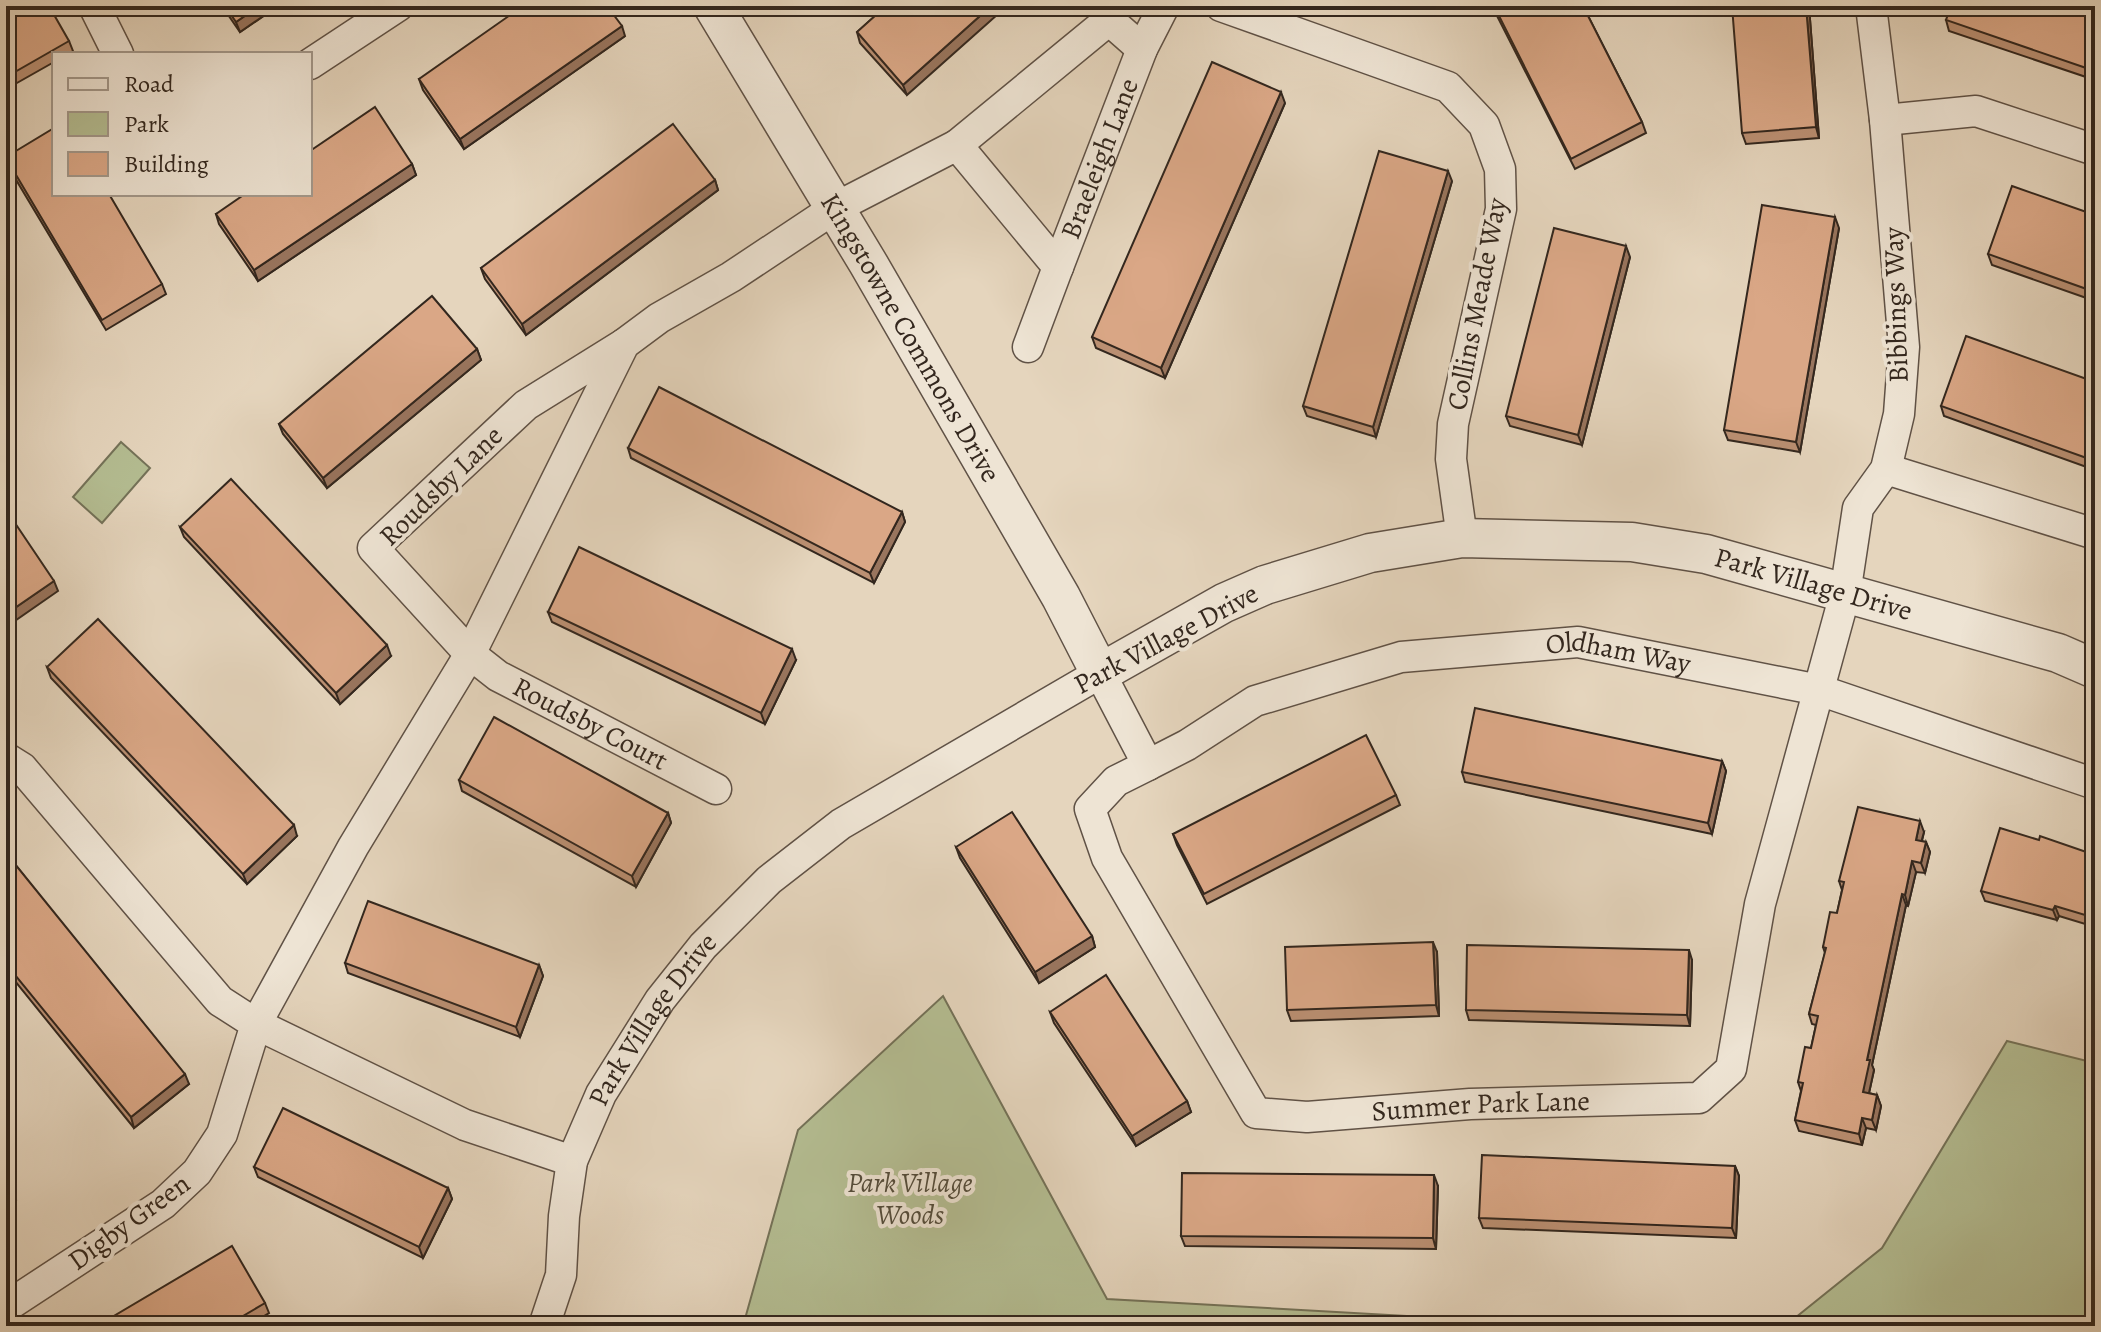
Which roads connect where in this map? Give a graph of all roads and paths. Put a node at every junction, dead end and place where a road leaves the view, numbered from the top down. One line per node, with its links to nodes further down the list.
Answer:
1 (94, 6): 8 (street)
2 (398, 6): 9 (street)
3 (713, 6): 13 (street, Kingstowne Commons Drive)
4 (1164, 6): 7 (street, Braeleigh Lane)
5 (1221, 6): 19 (street, Collins Meade Way)
6 (1871, 6): 10 (street, Bibbings Way)
7 (1142, 49): 11 (street, Braeleigh Lane); 14 (street, Braeleigh Lane)
8 (117, 52)
9 (312, 63)
10 (1885, 120): 12 (street); 17 (street, Bibbings Way)
11 (957, 145): 13 (street, Braeleigh Lane); 14 (street, Braeleigh Lane)
12 (2095, 150)
13 (835, 208): 15 (street, Roudsby Lane); 25 (street, Kingstowne Commons Drive)
14 (1058, 267): 16 (street, Braeleigh Lane)
15 (624, 344): 23 (street, Roudsby Lane); 23 (street, Roudsby Lane)
16 (1028, 347)
17 (1886, 469): 18 (street); 20 (street, Bibbings Way)
18 (2095, 534)
19 (1462, 538): 20 (street, Park Village Drive); 25 (street, Park Village Drive)
20 (1845, 594): 22 (street, Park Village Drive); 26 (street, Summer Park Lane)
21 (2095, 652): 22 (street, Park Village Drive)
22 (2058, 653): 24 (street, Park Village Drive)
23 (470, 654): 30 (street, Roudsby Court); 31 (street, Roudsby Lane)
24 (2095, 669)
25 (1100, 673): 28 (street); 32 (street, Park Village Drive)
26 (1819, 690): 28 (street, Oldham Way); 28 (street, Summer Park Lane); 29 (street, Oldham Way)
27 (6, 758): 31 (street)
28 (1148, 765)
29 (2095, 784)
30 (716, 789)
31 (256, 1024): 32 (street); 33 (street, Digby Green)
32 (572, 1161): 34 (street, Park Village Drive)
33 (6, 1307)
34 (544, 1326)

